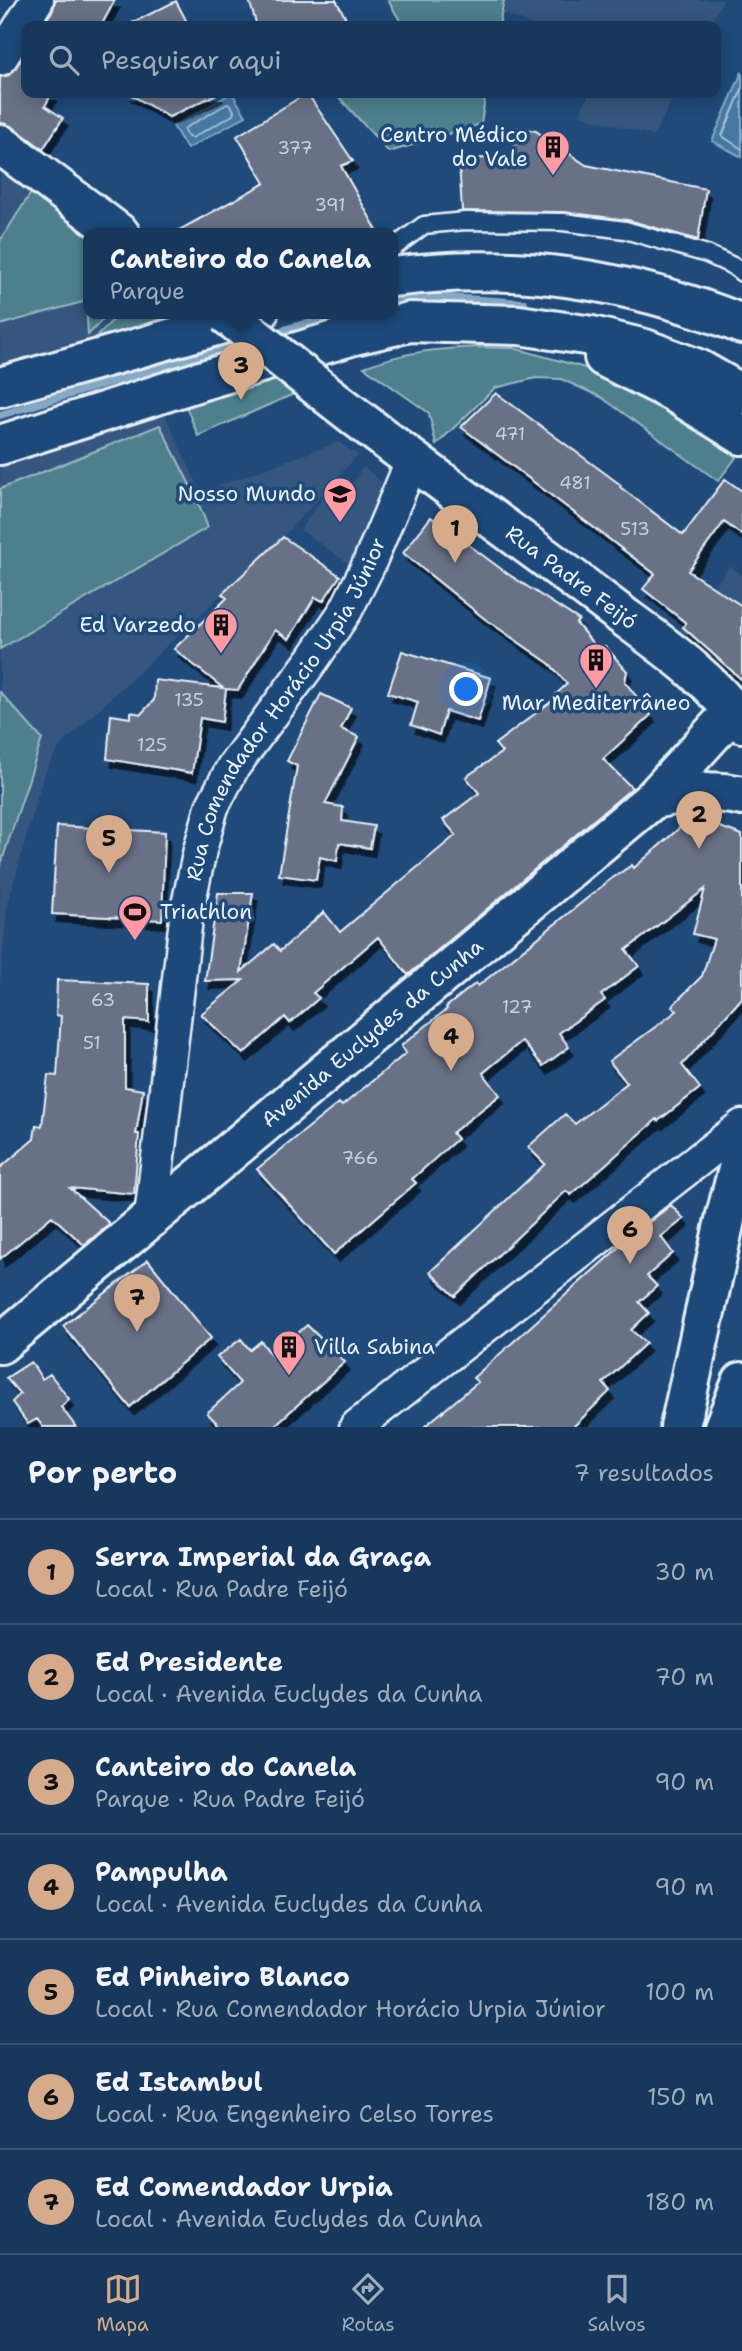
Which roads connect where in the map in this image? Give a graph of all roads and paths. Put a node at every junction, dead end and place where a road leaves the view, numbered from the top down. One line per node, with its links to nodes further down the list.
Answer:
1 (37, 0): 2 (street)
2 (24, 21)
3 (21, 26): 4 (street)
4 (0, 59)
5 (0, 144): 6 (main road)
6 (112, 228)
7 (398, 244): 8 (lane)
8 (742, 273)
9 (398, 277): 10 (main road)
10 (576, 277): 13 (main road); 15 (main road)
11 (232, 319): 20 (main road, Rua Padre Feijó, bridge)
12 (240, 319): 16 (main road)
13 (742, 324)
14 (531, 327): 17 (main road); 18 (main road); 19 (main road)
15 (742, 348)
16 (0, 387)
17 (742, 394)
18 (742, 435)
19 (0, 445)
20 (413, 459): 21 (main road, Rua Padre Feijó); 26 (street, Rua Comendador Horácio Urpia Júnior)
21 (738, 717): 23 (main road, Avenida Euclydes da Cunha)
22 (742, 796): 23 (main road)
23 (653, 799): 26 (main road, Avenida Euclydes da Cunha)
24 (742, 1126): 29 (street)
25 (742, 1154): 30 (main road)
26 (152, 1217): 27 (main road, Avenida Euclydes da Cunha)
27 (0, 1344)
28 (742, 1382): 31 (main road)
29 (356, 1427)
30 (680, 1427)
31 (724, 1427)

